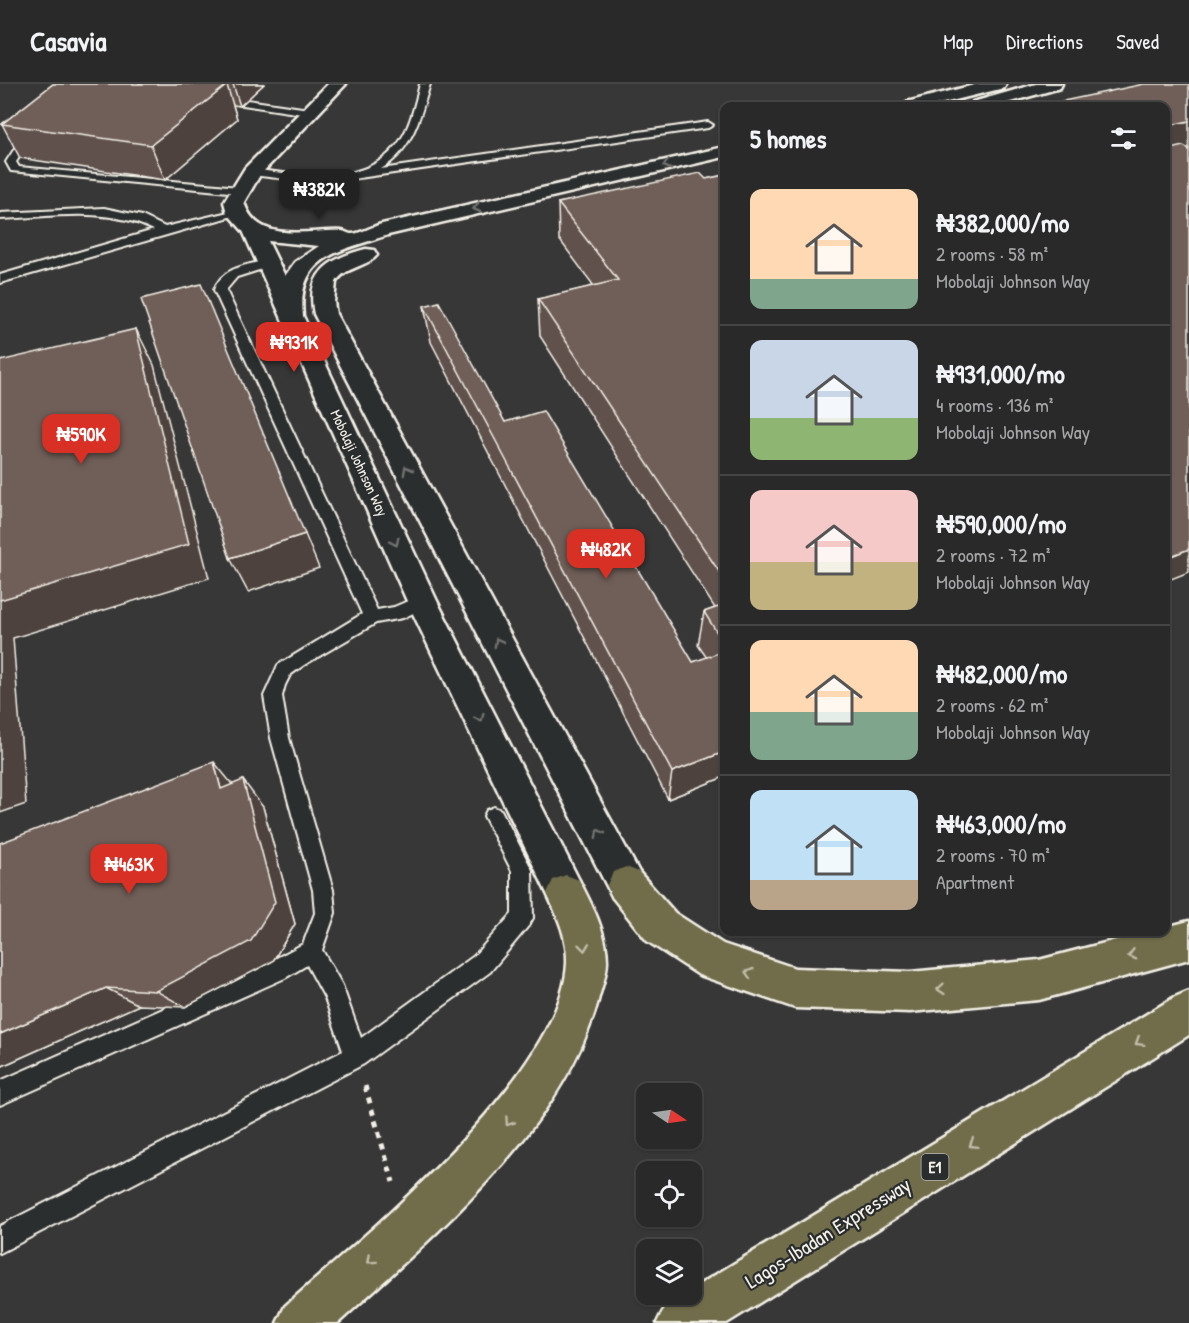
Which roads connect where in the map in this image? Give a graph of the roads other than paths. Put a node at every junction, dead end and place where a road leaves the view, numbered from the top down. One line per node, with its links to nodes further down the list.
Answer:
1 (338, 84): 8 (street)
2 (425, 84): 14 (lane)
3 (998, 84): 6 (street)
4 (1054, 84): 7 (street)
5 (202, 97): 8 (lane)
6 (928, 102)
7 (993, 102)
8 (309, 112): 12 (street)
9 (36, 124): 15 (lane)
10 (708, 125): 14 (lane)
11 (720, 153): 18 (street, one-way to 18)
12 (252, 172): 14 (lane); 15 (street)
13 (720, 173): 21 (street)
14 (345, 177)
15 (239, 190): 17 (street)
16 (0, 216): 19 (lane)
17 (245, 221): 19 (lane); 20 (street); 22 (street, Mobolaji Johnson Way)
18 (382, 230): 20 (street); 21 (street)
19 (164, 231): 23 (lane)
20 (305, 240): 21 (street)
21 (340, 254): 24 (street); 25 (street)
22 (268, 264): 24 (street, Mobolaji Johnson Way); 27 (lane)
23 (0, 279)
24 (284, 289): 25 (street); 26 (street, Mobolaji Johnson Way, one-way to 26)
25 (322, 290): 29 (street, one-way to 25)
26 (422, 601): 27 (lane); 30 (street, Mobolaji Johnson Way, one-way to 30)
27 (372, 617): 32 (lane)
28 (494, 816): 34 (lane)
29 (626, 885): 31 (highway, one-way to 29)
30 (566, 893): 37 (highway, one-way to 37)
31 (1189, 940)
32 (311, 951): 34 (lane); 35 (lane)
33 (1189, 1011): 38 (highway, Lagos-Ibadan Expressway / E1, one-way to 38)
34 (356, 1056): 36 (lane)
35 (0, 1094)
36 (0, 1240)
37 (302, 1323)
38 (682, 1323)

